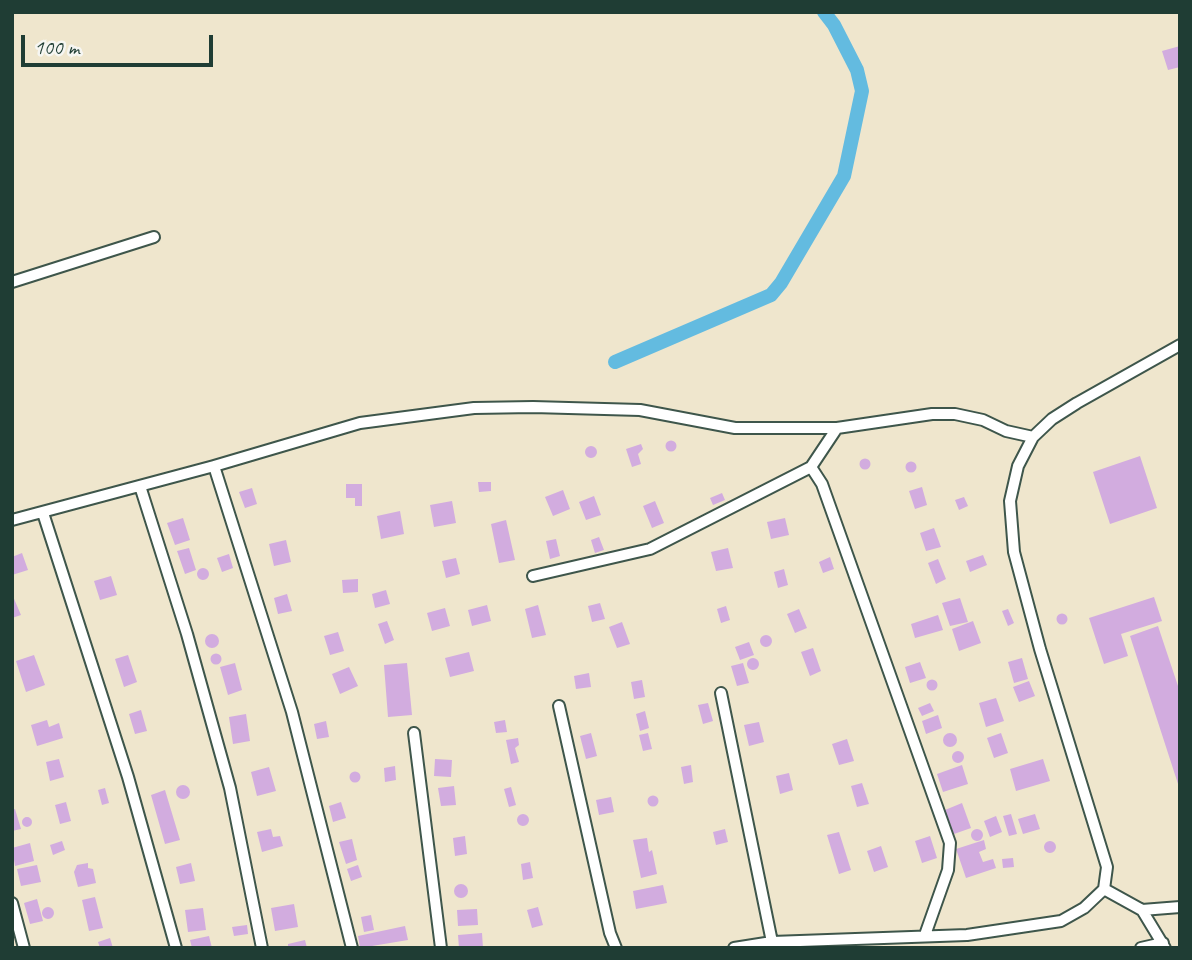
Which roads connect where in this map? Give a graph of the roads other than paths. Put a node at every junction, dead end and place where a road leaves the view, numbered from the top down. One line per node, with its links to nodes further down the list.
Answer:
1 (154, 237): 2 (street)
2 (12, 282)
3 (1180, 345): 5 (street)
4 (837, 428): 5 (street); 6 (street); 7 (street)
5 (1033, 437): 15 (street)
6 (214, 466): 8 (street); 26 (street)
7 (811, 467): 11 (street); 19 (street)
8 (140, 486): 9 (street); 25 (street)
9 (43, 513): 10 (street); 24 (street)
10 (12, 520)
11 (533, 576)
12 (721, 694): 20 (street)
13 (559, 706): 28 (street)
14 (414, 733): 27 (street)
15 (1104, 889): 18 (street); 19 (street)
16 (12, 903): 23 (street)
17 (1180, 907): 18 (street)
18 (1142, 910): 22 (street)
19 (925, 935): 21 (street)
20 (772, 942): 21 (street); 29 (street)
21 (805, 944)
22 (1164, 945): 30 (street)
23 (24, 948)
24 (176, 948)
25 (262, 948)
26 (352, 948)
27 (441, 948)
28 (616, 948)
29 (733, 948)
30 (1141, 948)

